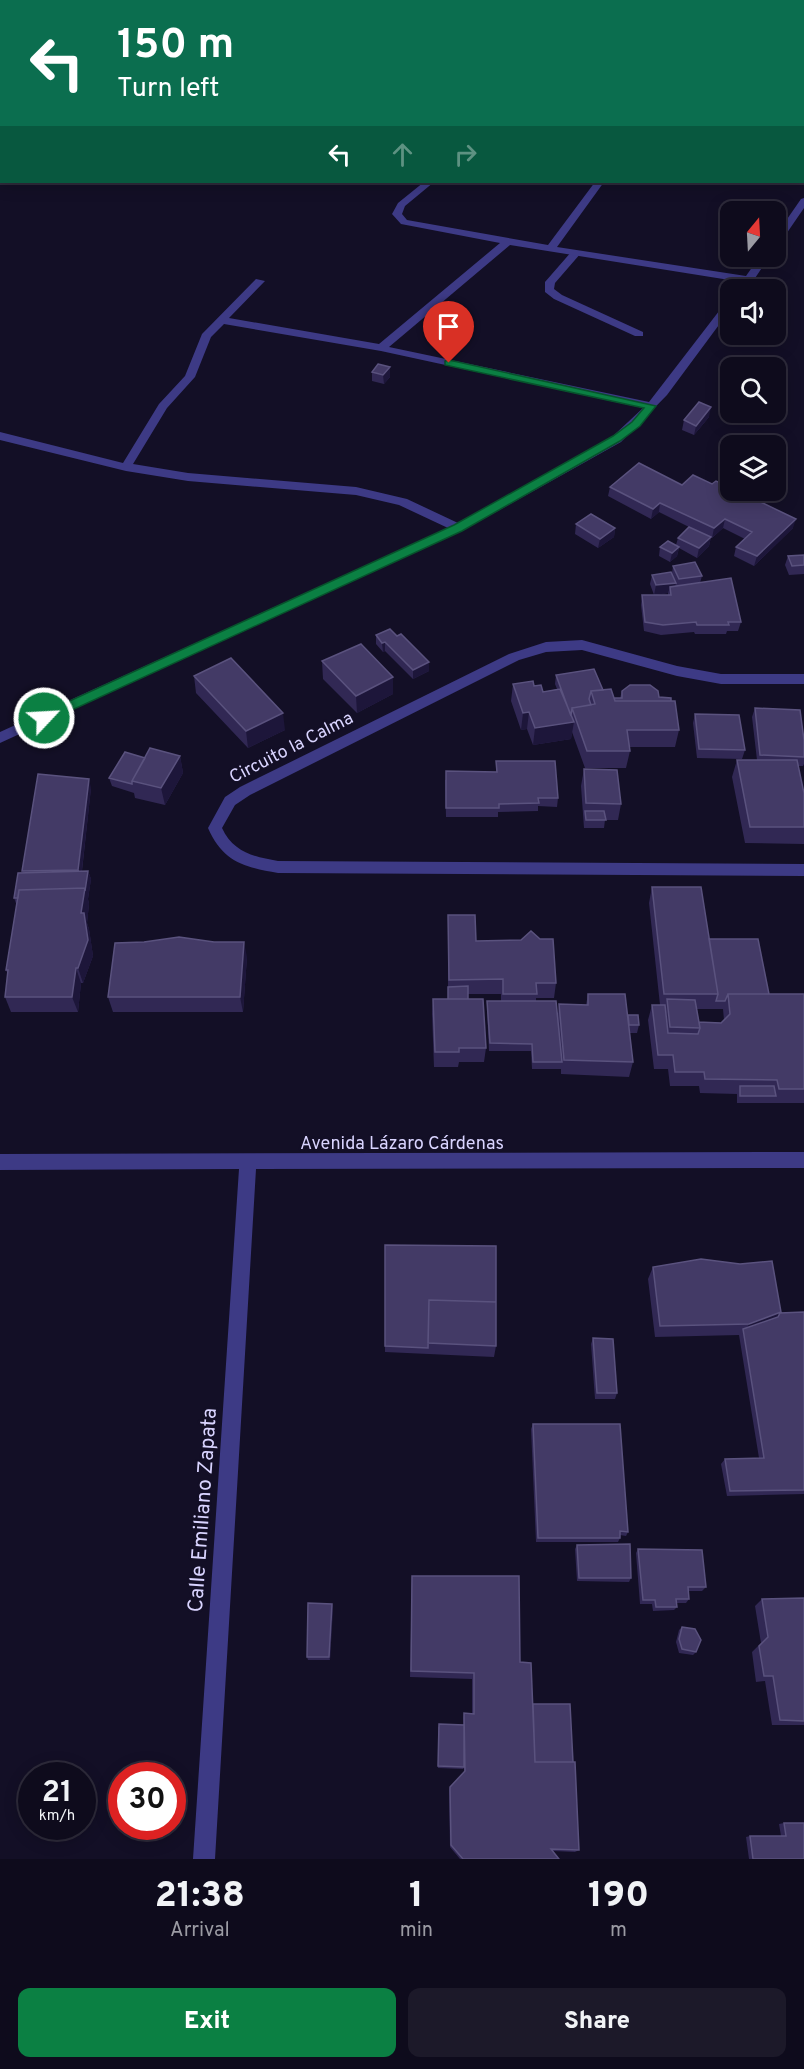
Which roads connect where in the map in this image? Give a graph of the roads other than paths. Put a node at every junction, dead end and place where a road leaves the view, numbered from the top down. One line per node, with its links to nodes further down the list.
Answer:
1 (428, 183): 5 (street)
2 (599, 183): 6 (street)
3 (804, 201): 4 (street)
4 (786, 227)
5 (508, 242): 6 (street); 13 (street)
6 (550, 249): 7 (street)
7 (576, 253): 8 (street); 12 (street)
8 (744, 279)
9 (260, 281): 11 (street)
10 (720, 317): 14 (street)
11 (222, 320): 13 (street); 16 (street)
12 (639, 334)
13 (381, 348): 14 (street)
14 (651, 406): 17 (street)
15 (0, 436): 16 (street)
16 (126, 467): 17 (street)
17 (458, 528): 19 (street)
18 (804, 679): 20 (street, Circuito la Calma)
19 (0, 738)
20 (804, 870)
21 (804, 1160): 23 (street, Avenida Lázaro Cárdenas)
22 (0, 1162): 23 (street, Avenida Lázaro Cárdenas)
23 (248, 1164): 24 (street, Calle Emiliano Zapata)
24 (204, 1859)

